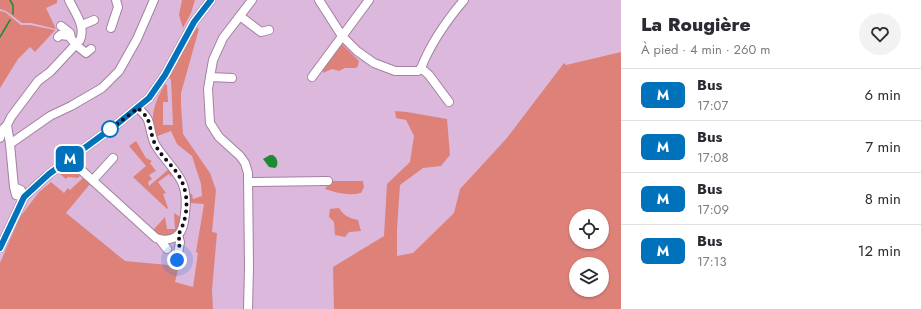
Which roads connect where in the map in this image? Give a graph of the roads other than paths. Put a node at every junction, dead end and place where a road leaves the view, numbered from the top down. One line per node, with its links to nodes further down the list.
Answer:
1 (69, 0): 11 (street)
2 (116, 0): 13 (street)
3 (154, 0): 27 (street)
4 (211, 0): 24 (street)
5 (252, 0): 9 (street)
6 (319, 0): 15 (street)
7 (369, 0): 15 (street)
8 (464, 0): 19 (street)
9 (240, 16): 14 (street); 20 (street)
10 (94, 20): 11 (street)
11 (82, 25): 17 (street)
12 (61, 26): 17 (street)
13 (110, 28)
14 (268, 30)
15 (342, 36): 19 (street); 21 (street)
16 (58, 37): 17 (street)
17 (73, 42): 18 (street); 25 (street)
18 (86, 53)
19 (421, 68): 23 (street)
20 (210, 77): 22 (street); 32 (street)
21 (312, 77)
22 (232, 78)
23 (449, 102)
24 (138, 108): 29 (street); 34 (street)
25 (7, 125): 26 (street); 27 (street)
26 (0, 138)
27 (10, 144): 33 (street)
28 (113, 158): 30 (street)
29 (68, 159): 30 (street); 33 (street)
30 (93, 180): 35 (street)
31 (328, 181): 32 (street)
32 (248, 182): 39 (street)
33 (24, 197): 36 (street)
34 (178, 235): 35 (street); 38 (street)
35 (160, 240): 37 (street)
36 (0, 248)
37 (167, 249)
38 (177, 260)
39 (248, 309)

